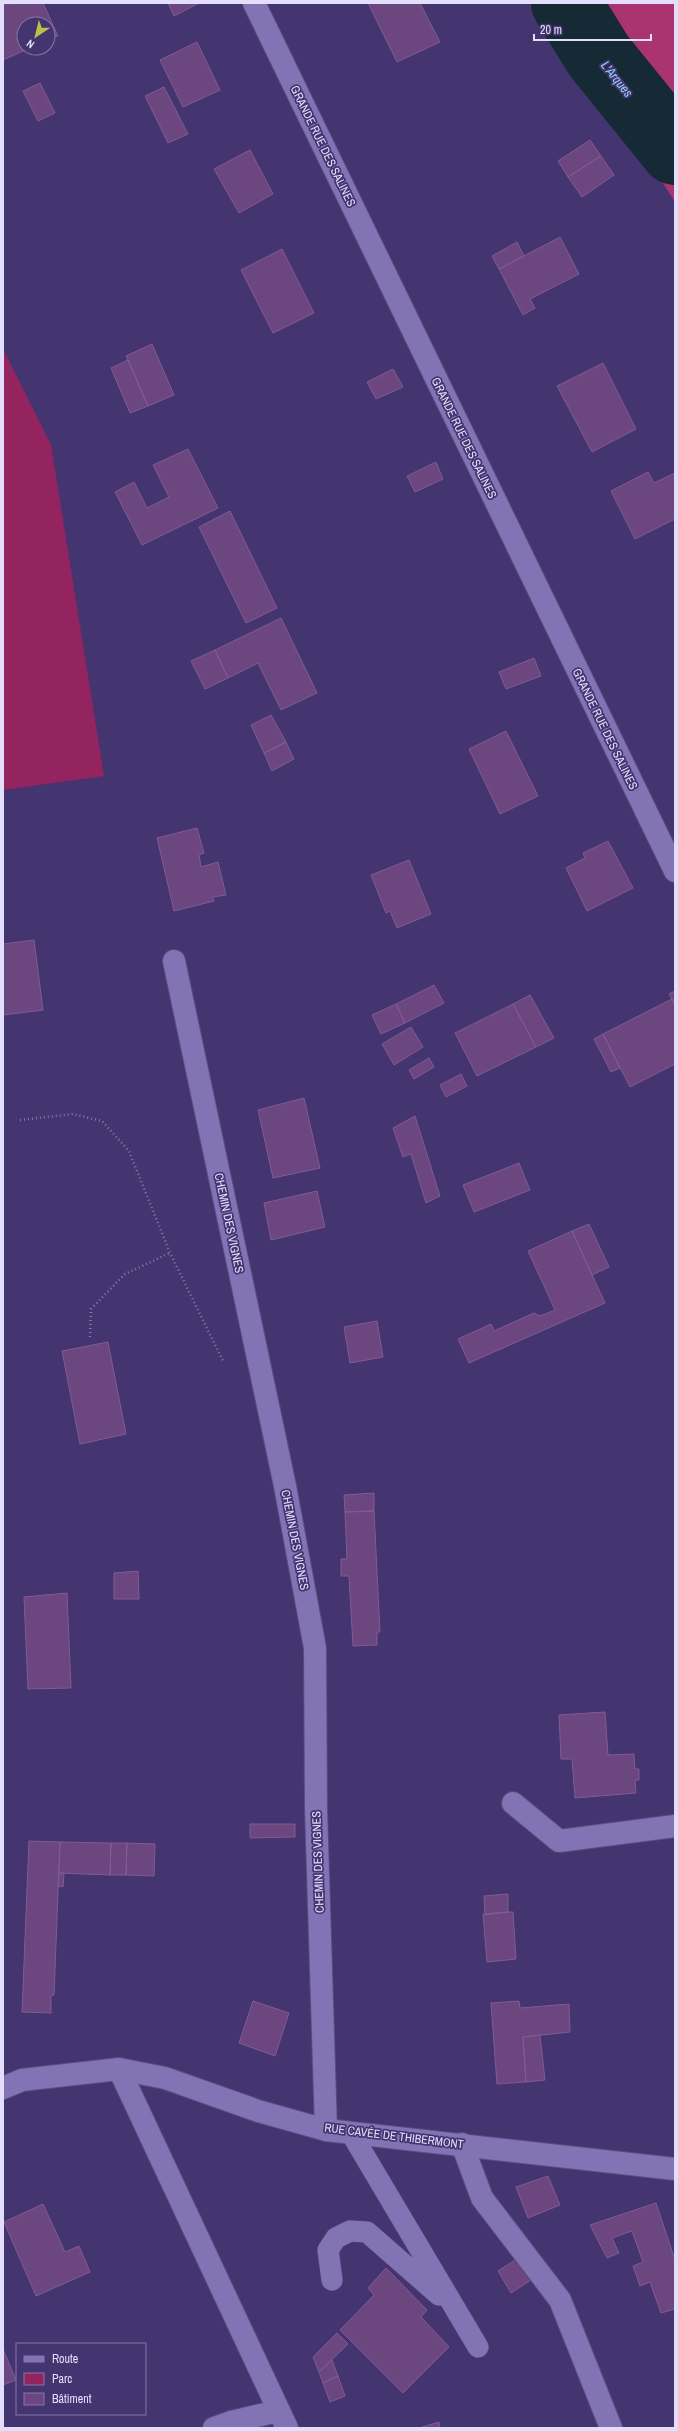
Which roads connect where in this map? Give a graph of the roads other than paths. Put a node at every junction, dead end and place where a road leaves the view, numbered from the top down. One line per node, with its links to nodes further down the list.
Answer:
1 (254, 3): 2 (street, GRANDE RUE DES SALINES)
2 (675, 871)
3 (174, 961): 8 (street, CHEMIN DES VIGNES)
4 (513, 1803): 5 (street)
5 (675, 1826)
6 (119, 2068): 7 (street, RUE CAVÉE DE THIBERMONT); 8 (street, RUE CAVÉE DE THIBERMONT); 15 (street)
7 (3, 2088)
8 (326, 2130): 9 (street, RUE CAVÉE DE THIBERMONT)
9 (351, 2132): 10 (street, RUE CAVÉE DE THIBERMONT); 13 (lane)
10 (462, 2144): 11 (street, RUE CAVÉE DE THIBERMONT); 17 (street)
11 (675, 2168)
12 (332, 2280): 13 (lane)
13 (454, 2308): 14 (lane)
14 (478, 2347)
15 (282, 2420): 16 (street)
16 (214, 2428)
17 (611, 2428)

